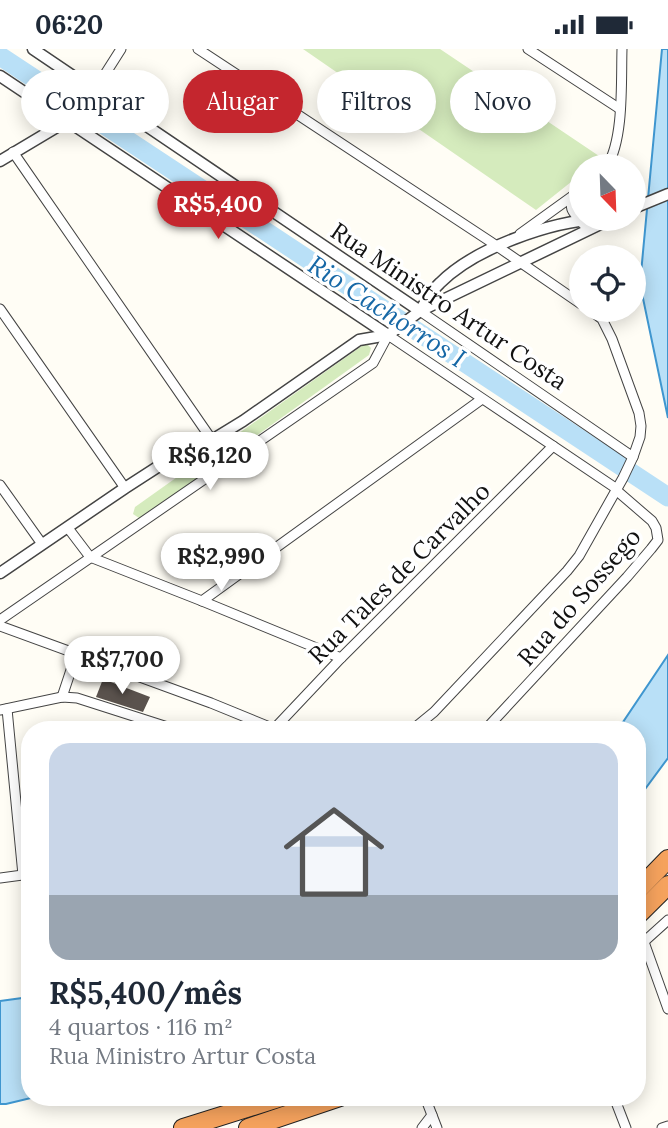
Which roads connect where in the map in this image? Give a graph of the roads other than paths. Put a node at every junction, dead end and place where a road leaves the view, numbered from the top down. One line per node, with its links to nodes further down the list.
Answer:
1 (33, 49): 6 (street, Rua Ministro Artur Costa)
2 (121, 49): 7 (street)
3 (198, 49): 23 (street)
4 (528, 49): 10 (street)
5 (622, 49): 10 (street)
6 (61, 70)
7 (107, 70)
8 (0, 76): 9 (street)
9 (21, 89)
10 (620, 109): 15 (street)
11 (44, 133): 14 (street)
12 (92, 133): 32 (street)
13 (150, 133): 30 (street, Rua Ministro Artur Costa)
14 (13, 152): 16 (street); 34 (street)
15 (613, 154)
16 (0, 162)
17 (668, 194): 19 (street)
18 (569, 199): 24 (street)
19 (646, 203)
20 (569, 224): 24 (street)
21 (587, 231): 22 (street)
22 (583, 233): 27 (street)
23 (482, 236): 25 (street); 26 (street)
24 (515, 238): 25 (street)
25 (497, 246): 26 (street); 27 (street)
26 (482, 254): 30 (street)
27 (521, 263): 28 (street); 30 (street)
28 (569, 296)
29 (0, 309): 38 (street)
30 (415, 315): 32 (street); 36 (street, Rua Ministro Artur Costa)
31 (604, 322): 36 (street)
32 (392, 332): 33 (street); 34 (street); 42 (street)
33 (482, 399): 35 (street); 44 (street)
34 (212, 440): 38 (street)
35 (553, 446): 39 (street); 48 (street, Rua Tales de Carvalho)
36 (632, 460): 39 (street)
37 (0, 485): 41 (street)
38 (125, 488): 40 (street)
39 (616, 489): 54 (street); 55 (street, Rua do Sossego)
40 (68, 528): 41 (street); 42 (street)
41 (42, 544): 43 (street)
42 (89, 557): 44 (street); 45 (street)
43 (0, 573)
44 (202, 601): 48 (street)
45 (0, 620)
46 (0, 626): 47 (street, Rua Tales de Carvalho)
47 (76, 655): 49 (street); 52 (street, Rua Tales de Carvalho)
48 (341, 658): 53 (street, Rua Tales de Carvalho)
49 (62, 697): 50 (street); 51 (street)
50 (4, 709): 56 (street)
51 (149, 721)
52 (255, 721)
53 (282, 721)
54 (423, 721)
55 (493, 721)
56 (21, 836)
57 (668, 859): 60 (highway)
58 (21, 875): 59 (street)
59 (0, 879)
60 (646, 882)
61 (668, 885): 62 (highway)
62 (646, 907)
63 (668, 920): 64 (street)
64 (646, 940)
65 (646, 959): 66 (street)
66 (668, 1009)
67 (253, 1106): 73 (highway)
68 (313, 1106): 74 (highway)
69 (428, 1106): 71 (street)
70 (617, 1106): 77 (street)
71 (432, 1115): 75 (street); 76 (street)
72 (668, 1126): 78 (street)
73 (183, 1128)
74 (247, 1128)
75 (422, 1128)
76 (437, 1128)
77 (626, 1128)
78 (662, 1128)

